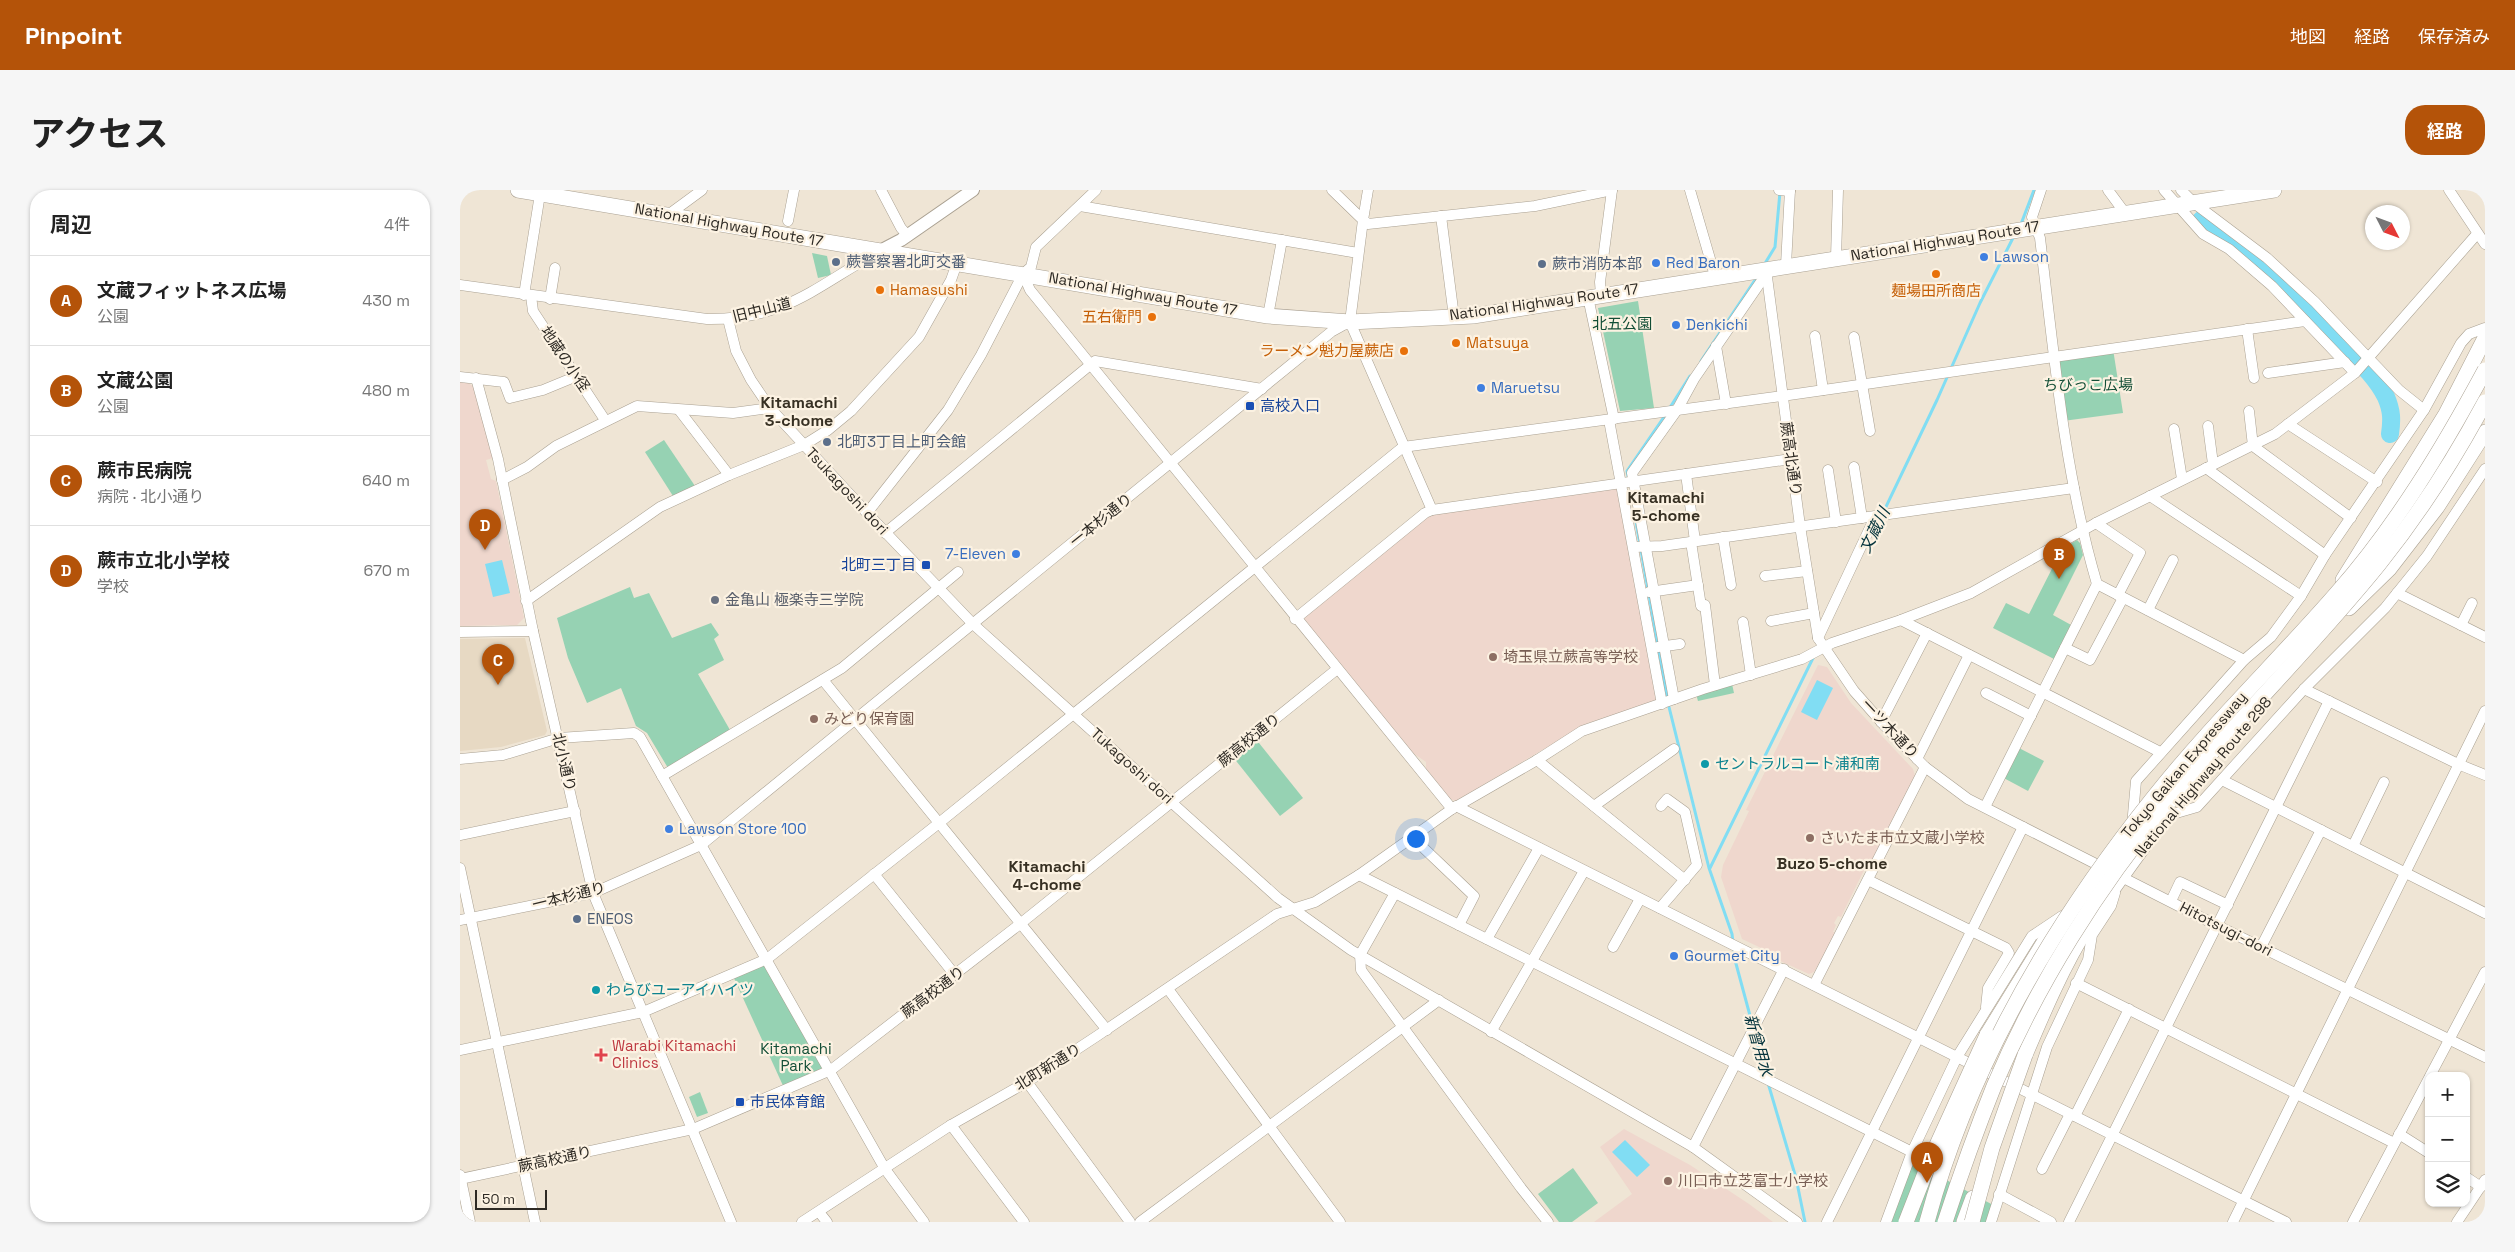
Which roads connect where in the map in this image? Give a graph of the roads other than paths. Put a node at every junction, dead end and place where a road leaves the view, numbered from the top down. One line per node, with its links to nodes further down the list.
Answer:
1 (518, 190): 19 (highway, National Highway Route 17)
2 (702, 190): 25 (street)
3 (794, 190): 27 (street)
4 (881, 190): 31 (street)
5 (973, 190): 31 (main road, 旧中山道)
6 (1096, 190): 23 (street)
7 (1332, 190): 28 (street)
8 (1368, 190): 28 (street)
9 (1612, 190): 26 (street); 45 (street)
10 (1690, 190): 42 (street)
11 (1779, 190): 12 (street)
12 (1788, 190): 38 (street)
13 (1838, 190): 36 (street)
14 (2041, 190): 29 (street)
15 (2108, 190): 24 (street)
16 (2164, 190): 21 (street)
17 (2274, 190): 22 (highway, National Highway Route 17)
18 (2449, 190): 30 (street)
19 (540, 194): 20 (highway, National Highway Route 17); 44 (street)
20 (579, 194): 25 (highway, National Highway Route 17)
21 (2179, 198): 22 (highway, National Highway Route 17); 24 (highway, National Highway Route 17); 50 (street)
22 (2194, 203): 58 (street)
23 (1080, 206): 32 (street); 41 (street)
24 (2125, 213): 29 (highway, National Highway Route 17)
25 (668, 215): 34 (highway, National Highway Route 17)
26 (1441, 216): 28 (street); 48 (street)
27 (788, 221)
28 (1366, 222): 35 (street)
29 (2024, 230): 36 (highway, National Highway Route 17); 59 (street)
30 (2477, 234): 33 (street); 58 (street, 北町新通り)
31 (908, 236): 34 (main road, 旧中山道)
32 (1282, 240): 35 (street); 47 (street)
33 (2485, 244)
34 (880, 251): 37 (highway, National Highway Route 17); 49 (street, 旧中山道)
35 (1358, 253): 51 (street)
36 (1836, 258): 38 (highway, National Highway Route 17)
37 (957, 263): 41 (highway, National Highway Route 17); 87 (street)
38 (1786, 266): 40 (highway, National Highway Route 17)
39 (555, 268): 46 (street)
40 (1764, 270): 42 (highway, National Highway Route 17); 57 (street); 72 (street, 蕨高北通り)
41 (1023, 274): 47 (highway, National Highway Route 17); 61 (street); 105 (street)
42 (1715, 276): 45 (highway, National Highway Route 17)
43 (460, 285): 44 (street, 旧中山道)
44 (528, 296): 46 (street, 旧中山道); 66 (street, 地蔵の小径)
45 (1594, 296): 48 (highway, National Highway Route 17); 80 (street)
46 (550, 299): 49 (street, 旧中山道)
47 (1268, 316): 51 (highway, National Highway Route 17)
48 (1454, 317): 51 (highway, National Highway Route 17)
49 (728, 319): 75 (street, Tsukagoshi dori)
50 (2305, 321): 53 (street); 60 (street)
51 (1350, 322): 70 (street, 一本杉通り); 89 (street)
52 (2485, 328): 78 (street)
53 (2247, 329): 59 (street); 68 (street)
54 (1815, 336): 71 (street)
55 (1854, 337): 69 (street)
56 (2485, 338): 134 (highway)
57 (1716, 346): 74 (street); 79 (street)
58 (2368, 356): 64 (street, 北町新通り); 78 (street)
59 (2054, 357): 69 (street); 102 (street)
60 (2345, 362): 63 (street); 64 (street)
61 (1090, 365): 70 (street); 91 (street); 112 (street)
62 (2485, 370): 290 (highway, Tokyo Gaikan Expressway, bridge)
63 (2268, 373)
64 (2355, 373): 82 (street, 北町新通り)
65 (460, 376): 67 (street)
66 (577, 376): 67 (street); 81 (street, 地蔵の小径)
67 (476, 378): 98 (street, 北小通り)
68 (2254, 378)
69 (1862, 385): 71 (street); 85 (street)
70 (1262, 389): 91 (street, 一本杉通り)
71 (1823, 390): 72 (street)
72 (1782, 396): 74 (street); 90 (street, 蕨高北通り)
73 (2485, 402): 291 (highway, Tokyo Gaikan Expressway, bridge)
74 (1726, 404): 79 (street)
75 (770, 408): 76 (street); 87 (street, Tsukagoshi dori)
76 (679, 410): 81 (street); 97 (street)
77 (2249, 410): 88 (street)
78 (2424, 410): 101 (street)
79 (1675, 411): 80 (street); 100 (street)
80 (1611, 419): 89 (street); 100 (street)
81 (605, 420): 98 (street)
82 (2288, 424): 88 (street, 北町新通り); 101 (street)
83 (2208, 426): 92 (street)
84 (2174, 429): 99 (street)
85 (1870, 431)
86 (2485, 432): 136 (highway)
87 (804, 445): 97 (street); 105 (street, Tsukagoshi dori)
88 (2253, 446): 92 (street, 北町新通り); 108 (street)
89 (1403, 447): 104 (street); 119 (street)
90 (1791, 459): 96 (street); 111 (street, 蕨高北通り)
91 (1170, 464): 119 (street); 141 (street, 一本杉通り)
92 (2210, 466): 99 (street, 北町新通り); 117 (street)
93 (1854, 467): 107 (street)
94 (2485, 469): 128 (street)
95 (1828, 470): 109 (street)
96 (1686, 474): 100 (street); 115 (street)
97 (728, 475): 131 (street)
98 (502, 480): 131 (street, 北小通り)
99 (2182, 480): 103 (street, 北町新通り)
100 (1628, 482): 104 (street); 116 (street)
101 (2377, 482): 108 (street)
102 (2074, 488): 106 (street); 113 (street)
103 (2150, 496): 110 (street, 北町新通り); 130 (street)
104 (1432, 510): 137 (street)
105 (866, 513): 112 (street, Tsukagoshi dori)
106 (1875, 517): 107 (street); 148 (street)
107 (1862, 518): 109 (street)
108 (2351, 518): 117 (street)
109 (1836, 522): 111 (street)
110 (2096, 523): 113 (street, 北町新通り); 129 (street)
111 (1800, 526): 114 (street); 121 (street, 蕨高北通り)
112 (885, 532): 126 (street, Tsukagoshi dori)
113 (2081, 532): 123 (street); 138 (street, 北町新通り)
114 (1723, 537): 115 (street); 125 (street)
115 (1693, 541): 116 (street); 124 (street)
116 (1640, 546): 127 (street)
117 (2325, 555): 130 (street)
118 (2173, 560): 133 (street)
119 (1254, 567): 137 (street); 164 (street)
120 (958, 572): 126 (street)
121 (1807, 572): 122 (street); 135 (street, 蕨高北通り)
122 (1765, 576)
123 (2096, 584): 129 (street); 150 (street)
124 (1698, 585): 127 (street); 156 (street)
125 (1731, 585)
126 (939, 588): 141 (street, Tsukagoshi dori); 155 (street)
127 (1648, 592): 149 (street)
128 (2397, 593): 142 (street); 157 (street)
129 (2121, 596): 133 (street); 150 (street)
130 (2301, 596): 152 (street)
131 (526, 600): 143 (street, 北小通り)
132 (2472, 603): 142 (street)
133 (2148, 610): 152 (street)
134 (2326, 610): 136 (highway, National Highway Route 298); 190 (highway, National Highway Route 298)
135 (1814, 613): 139 (street); 148 (street, 蕨高北通り)
136 (2340, 617): 187 (highway, National Highway Route 298)
137 (1295, 618): 153 (street)
138 (1901, 620): 145 (street); 148 (street, 北町新通り)
139 (1771, 621)
140 (1743, 622): 154 (street)
141 (973, 624): 164 (street, Tukagoshi dori); 166 (street, 一本杉通り)
142 (2461, 625): 146 (street)
143 (533, 631): 144 (street); 168 (street, 北小通り)
144 (460, 632)
145 (1927, 633): 151 (street); 167 (street)
146 (2485, 637)
147 (1680, 644): 149 (street)
148 (1821, 644): 154 (street, 北町新通り); 167 (street, 一ツ木通り)
149 (1659, 647): 160 (street); 162 (street)
150 (2065, 648): 159 (street)
151 (1969, 655): 159 (street); 172 (street)
152 (2244, 660): 170 (street)
153 (1336, 670): 180 (street, 蕨高校通り); 183 (street)
154 (1751, 675): 156 (street, 北町新通り)
155 (823, 680): 166 (street); 177 (street)
156 (1715, 685): 160 (street, 北町新通り)
157 (2304, 689): 161 (street); 178 (street)
158 (1986, 692): 165 (street)
159 (2043, 693): 165 (street); 170 (street)
160 (1674, 699): 162 (street, 北町新通り)
161 (2329, 701): 174 (street); 185 (street)
162 (1663, 704): 173 (street, 北町新通り)
163 (2485, 711): 174 (street)
164 (1074, 713): 180 (street, Tukagoshi dori); 188 (street)
165 (2031, 716): 184 (street)
166 (855, 720): 188 (street); 194 (street, 一本杉通り)
167 (1881, 722): 172 (street, 一ツ木通り)
168 (559, 738): 171 (street); 177 (street); 186 (street, 北小通り)
169 (1674, 749): 181 (street)
170 (2160, 752): 190 (street)
171 (460, 759)
172 (1917, 759): 175 (street, 一ツ木通り)
173 (1537, 760): 181 (street); 183 (street, 北町新通り)
174 (2458, 764): 176 (street); 200 (street)
175 (1925, 767): 184 (street, 一ツ木通り); 205 (street)
176 (2485, 775)
177 (662, 776): 194 (street)
178 (2222, 780): 185 (street); 187 (street)
179 (2384, 782): 195 (street)
180 (1172, 802): 211 (street, Tukagoshi dori); 217 (street, 蕨高校通り)
181 (1594, 806): 204 (street)
182 (1661, 806): 204 (street)
183 (1454, 807): 193 (street, 北町新通り); 196 (street)
184 (1985, 807): 189 (street, Hitotsugi-dori)
185 (2277, 807): 191 (street); 210 (street)
186 (575, 811): 192 (street); 206 (street, 北小通り)
187 (2166, 816): 203 (highway, National Highway Route 298)
188 (939, 823): 201 (street); 217 (street)
189 (2023, 827): 197 (street, Hitotsugi-dori); 220 (street)
190 (2131, 827): 197 (highway, National Highway Route 298)
191 (2321, 830): 195 (street); 222 (street)
192 (460, 835)
193 (1412, 837): 202 (street, 北町新通り); 218 (street)
194 (701, 845): 206 (street, 一本杉通り); 225 (street)
195 (2354, 846): 200 (street)
196 (1539, 848): 199 (street); 221 (street)
197 (2100, 865): 203 (street, Hitotsugi-dori); 214 (highway, National Highway Route 298)
198 (460, 868): 215 (street)
199 (1584, 871): 208 (street); 226 (street)
200 (2406, 873): 213 (street); 233 (street)
201 (874, 874): 225 (street); 229 (street)
202 (1359, 875): 207 (street); 211 (street, 北町新通り)
203 (2121, 876): 209 (street, Hitotsugi-dori); 230 (street); 263 (highway, National Highway Route 298, bridge)
204 (1685, 880): 212 (street)
205 (1868, 880): 220 (street); 231 (street)
206 (593, 893): 215 (street, 一本杉通り); 237 (street, 北小通り)
207 (1396, 893): 218 (street); 224 (street)
208 (1640, 899): 212 (street); 223 (street)
209 (2171, 901): 210 (street); 219 (street, Hitotsugi-dori)
210 (2228, 905): 219 (street)
211 (1291, 908): 224 (street, Tukagoshi dori); 232 (street, 北町新通り)
212 (1660, 908): 227 (street)
213 (2485, 913)
214 (2062, 916): 236 (street); 289 (highway, National Highway Route 298, bridge)
215 (471, 918): 216 (street, 一本杉通り); 244 (street)
216 (460, 920)
217 (1020, 924): 229 (street, 蕨高校通り); 240 (street)
218 (1459, 925): 221 (street)
219 (2218, 926): 222 (street, Hitotsugi-dori); 238 (street)
220 (1971, 931): 236 (street); 242 (street)
221 (1487, 939): 226 (street)
222 (2261, 947): 233 (street, Hitotsugi-dori)
223 (1613, 948)
224 (1360, 955): 234 (street, Tukagoshi dori); 239 (street)
225 (767, 959): 237 (street); 249 (street)
226 (1532, 962): 241 (street); 248 (street)
227 (1784, 969): 231 (street); 248 (street)
228 (2485, 972): 243 (street)
229 (955, 975): 249 (street, 蕨高校通り)
230 (2076, 983): 235 (street); 253 (street)
231 (1814, 985): 242 (street)
232 (1168, 989): 240 (street, 北町新通り); 257 (street)
233 (2347, 990): 243 (street, Hitotsugi-dori); 254 (street)
234 (1439, 1000): 239 (street); 241 (street, Tukagoshi dori)
235 (2128, 1009): 238 (street); 255 (street)
236 (1986, 1010): 246 (street)
237 (644, 1012): 244 (street); 258 (street, 北小通り)
238 (2166, 1027): 254 (street); 260 (street)
239 (1403, 1028): 257 (street); 286 (street)
240 (1107, 1030): 251 (street, 北町新通り)
241 (1491, 1032): 262 (street, Tukagoshi dori)
242 (1918, 1038): 246 (street); 259 (street)
243 (2449, 1039): 247 (street, Hitotsugi-dori); 250 (street)
244 (497, 1042): 245 (street); 266 (street)
245 (460, 1050)
246 (1957, 1057): 253 (street); 265 (street)
247 (2485, 1057)
248 (1736, 1063): 259 (street); 262 (street)
249 (831, 1070): 258 (street, 蕨高校通り); 267 (street)
250 (2432, 1072)
251 (1027, 1082): 256 (street, 北町新通り); 283 (street)
252 (2425, 1085): 261 (street)
253 (2031, 1094): 255 (street); 272 (street)
254 (2296, 1094): 261 (street); 273 (street)
255 (2073, 1115): 260 (street); 268 (street)
256 (951, 1125): 267 (street, 北町新通り); 282 (street)
257 (1269, 1127): 284 (street); 285 (street)
258 (694, 1130): 266 (street, 蕨高校通り); 278 (street, 北小通り)
259 (1872, 1132): 265 (street); 287 (street)
260 (2112, 1135): 273 (street); 296 (street)
261 (2397, 1139): 264 (street); 299 (street)
262 (1693, 1148): 275 (street, Tukagoshi dori)
263 (1992, 1148): 292 (highway, bridge); 293 (highway, National Highway Route 298, bridge)
264 (2425, 1151)
265 (1912, 1152): 288 (street)
266 (523, 1166): 269 (street, 蕨高校通り); 277 (street)
267 (885, 1169): 274 (street, 北町新通り); 281 (street)
268 (2042, 1170)
269 (460, 1178): 276 (street)
270 (2470, 1178): 271 (street)
271 (2483, 1183): 300 (street)
272 (1999, 1194): 294 (street); 295 (street)
273 (2244, 1201): 297 (street); 298 (street)
274 (819, 1212): 279 (street, 北町新通り); 280 (street)
275 (1793, 1221)
276 (470, 1222)
277 (535, 1222)
278 (731, 1222)
279 (802, 1222)
280 (827, 1222)
281 (924, 1222)
282 (1024, 1222)
283 (1130, 1222)
284 (1140, 1222)
285 (1340, 1222)
286 (1548, 1222)
287 (1827, 1222)
288 (1886, 1222)
289 (1906, 1222)
290 (1927, 1222)
291 (1945, 1222)
292 (1964, 1222)
293 (1972, 1222)
294 (1991, 1222)
295 (2051, 1222)
296 (2069, 1222)
297 (2233, 1222)
298 (2286, 1222)
299 (2352, 1222)
300 (2457, 1222)

